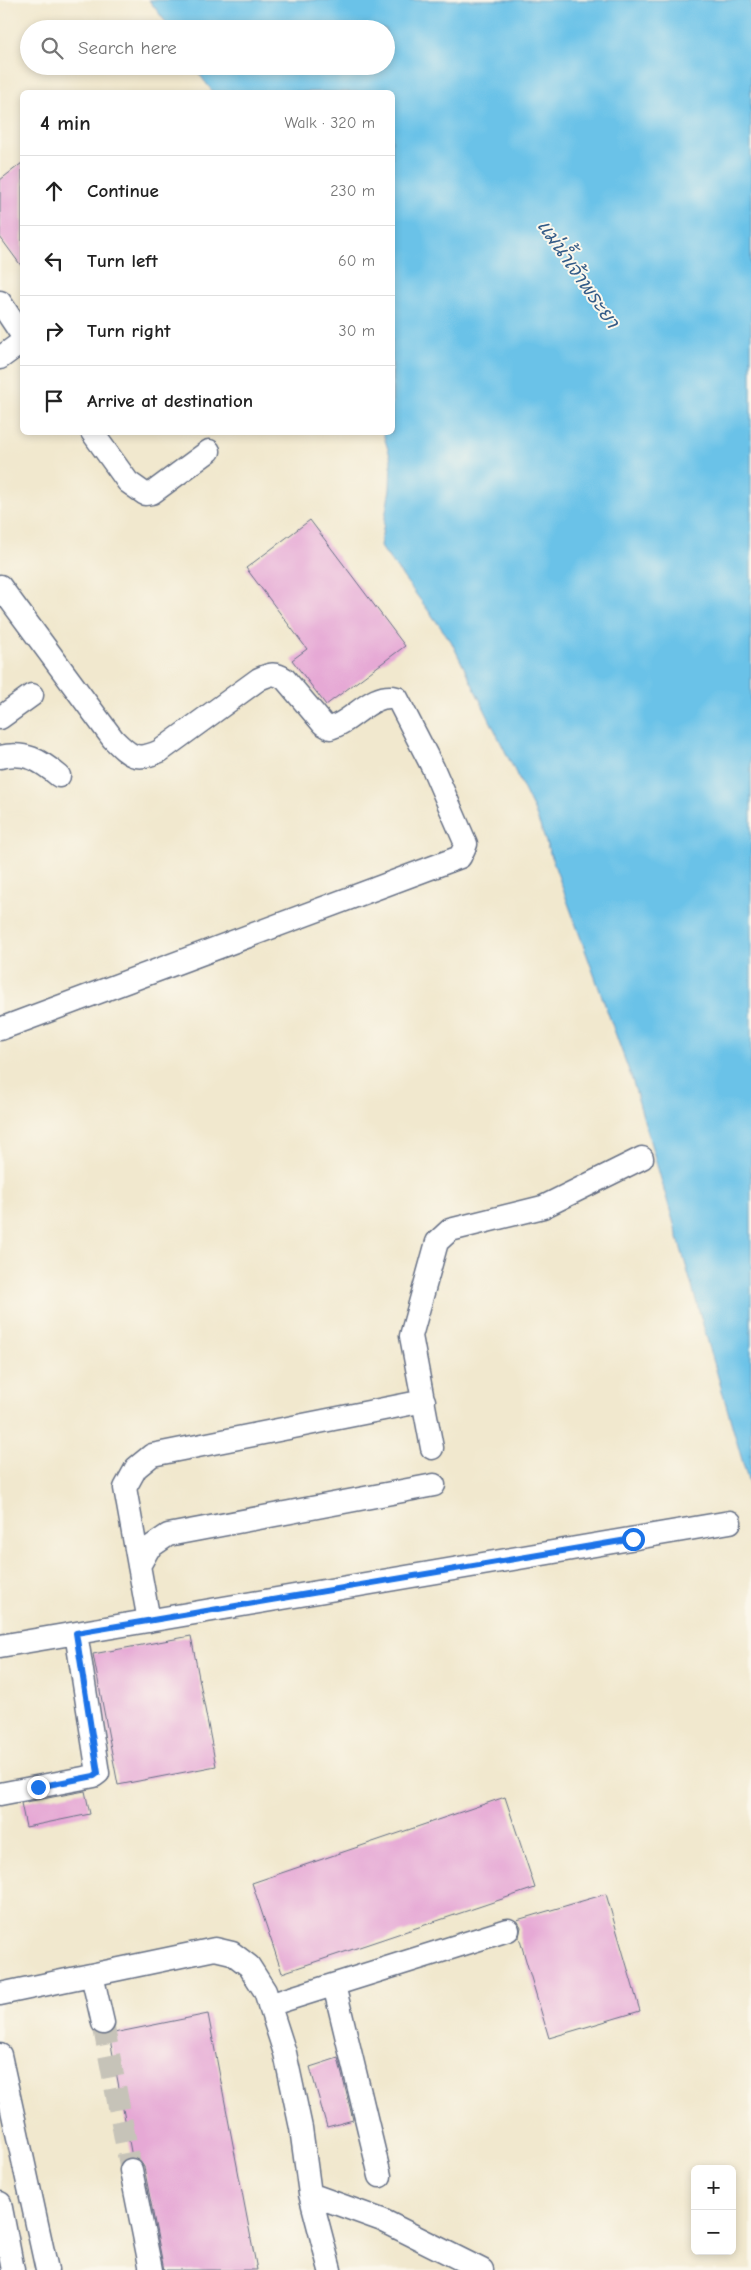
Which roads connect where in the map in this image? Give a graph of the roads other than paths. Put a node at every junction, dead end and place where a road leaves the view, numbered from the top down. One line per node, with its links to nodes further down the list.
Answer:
1 (0, 302): 2 (lane)
2 (20, 332)
3 (20, 343): 4 (lane)
4 (0, 358)
5 (94, 435): 6 (lane)
6 (209, 451)
7 (0, 586): 12 (lane)
8 (32, 695): 9 (lane)
9 (0, 718)
10 (0, 757): 11 (lane)
11 (59, 776)
12 (0, 1029)
13 (642, 1158): 14 (lane)
14 (424, 1401): 15 (lane); 18 (lane)
15 (432, 1448)
16 (434, 1485): 18 (lane)
17 (730, 1522): 19 (lane)
18 (139, 1566): 19 (lane)
19 (149, 1621): 20 (lane)
20 (76, 1633): 21 (lane); 22 (lane)
21 (0, 1646)
22 (0, 1794)
23 (508, 1930): 25 (lane)
24 (92, 1975): 26 (lane); 27 (lane); 28 (lane)
25 (334, 1985): 27 (lane); 31 (lane)
26 (0, 1994)
27 (269, 2005): 32 (lane)
28 (103, 2023)
29 (0, 2055): 35 (lane)
30 (131, 2170): 36 (lane)
31 (380, 2176)
32 (310, 2194): 37 (lane); 38 (lane)
33 (0, 2203): 34 (lane)
34 (13, 2270)
35 (48, 2270)
36 (151, 2270)
37 (330, 2270)
38 (482, 2270)

